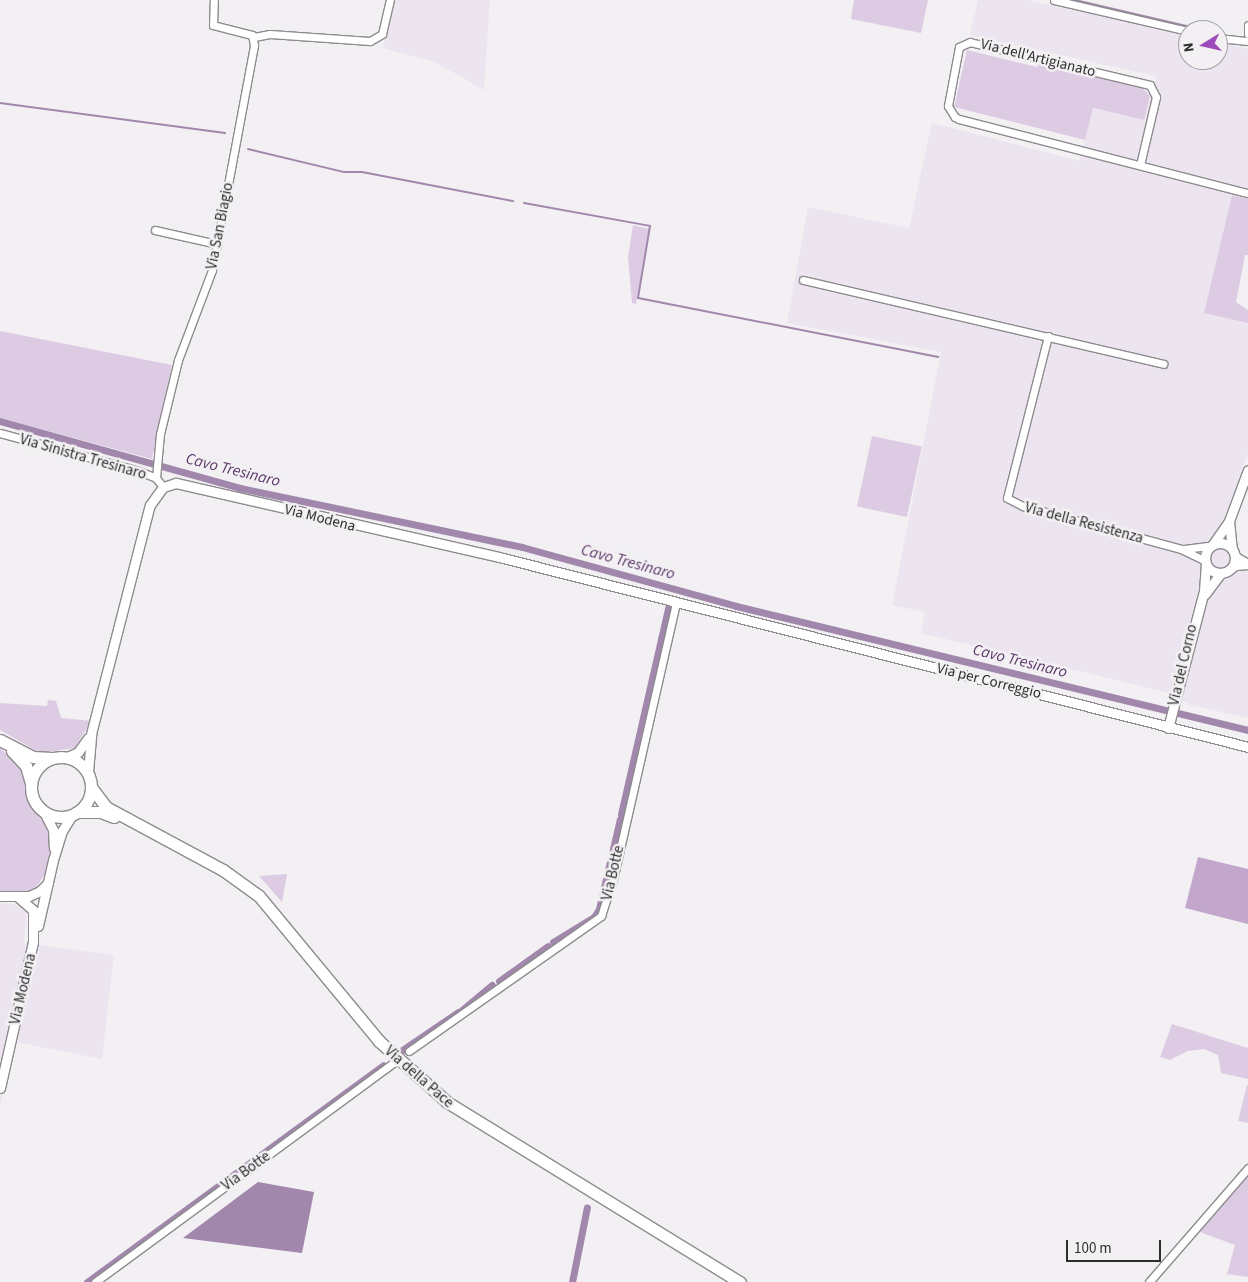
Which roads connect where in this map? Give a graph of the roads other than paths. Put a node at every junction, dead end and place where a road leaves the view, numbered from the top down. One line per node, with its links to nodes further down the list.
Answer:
1 (214, 0): 7 (street)
2 (390, 0): 7 (street)
3 (1054, 0): 5 (street)
4 (1248, 25): 6 (street)
5 (1178, 29)
6 (1248, 34)
7 (254, 37): 13 (street, Via San Biagio)
8 (1228, 39): 9 (street)
9 (1248, 41)
10 (1140, 165): 10 (street, Via dell'Artigianato); 11 (street, Via dell'Artigianato)
11 (1248, 193)
12 (155, 230): 13 (street)
13 (217, 244): 19 (street, Via San Biagio)
14 (803, 280): 15 (street)
15 (1048, 336): 16 (street); 23 (street, Via della Resistenza)
16 (1163, 364)
17 (0, 433): 19 (street, Via Sinistra Tresinaro)
18 (1248, 470): 21 (street, Via del Corno)
19 (156, 475): 20 (street, Via Sinistra Tresinaro)
20 (163, 486): 28 (street, Via Modena); 32 (street)
21 (1229, 521): 22 (street, Via del Corno); 24 (street, Via del Corno)
22 (1212, 545): 23 (street, Via della Resistenza); 24 (street); 25 (street, Via del Corno)
23 (1181, 549): 25 (street, Via della Resistenza)
24 (1233, 552): 26 (street); 27 (street, Via del Corno)
25 (1205, 562): 27 (street); 29 (street, Via del Corno)
26 (1248, 564): 27 (street)
27 (1225, 572): 29 (street, Via del Corno)
28 (676, 602): 30 (street, Via Modena); 48 (street, Via Botte)
29 (1200, 603): 31 (street, Via del Corno)
30 (730, 616): 31 (street, Via per Correggio)
31 (1169, 724): 34 (street, Via per Correggio)
32 (91, 734): 35 (street); 37 (street)
33 (0, 742): 36 (main road); 38 (main road)
34 (1248, 748)
35 (67, 757): 36 (main road); 37 (main road)
36 (54, 758): 38 (main road)
37 (88, 772): 39 (main road, Via della Pace)
38 (31, 785): 40 (main road)
39 (91, 787): 41 (main road); 42 (main road, Via della Pace)
40 (44, 812): 41 (main road, Via della Pace); 43 (street)
41 (75, 814): 42 (main road, Via della Pace); 43 (street)
42 (139, 827): 49 (main road, Via della Pace)
43 (53, 860): 44 (street)
44 (48, 883): 46 (street); 47 (street)
45 (0, 896): 46 (street)
46 (18, 897): 47 (street, Via Modena)
47 (32, 951): 50 (street, Via Modena)
48 (409, 1051)
49 (397, 1060): 52 (street, Via Botte); 53 (main road, Via della Pace)
50 (0, 1088)
51 (1248, 1168): 54 (street)
52 (95, 1282)
53 (740, 1282)
54 (1149, 1282)

